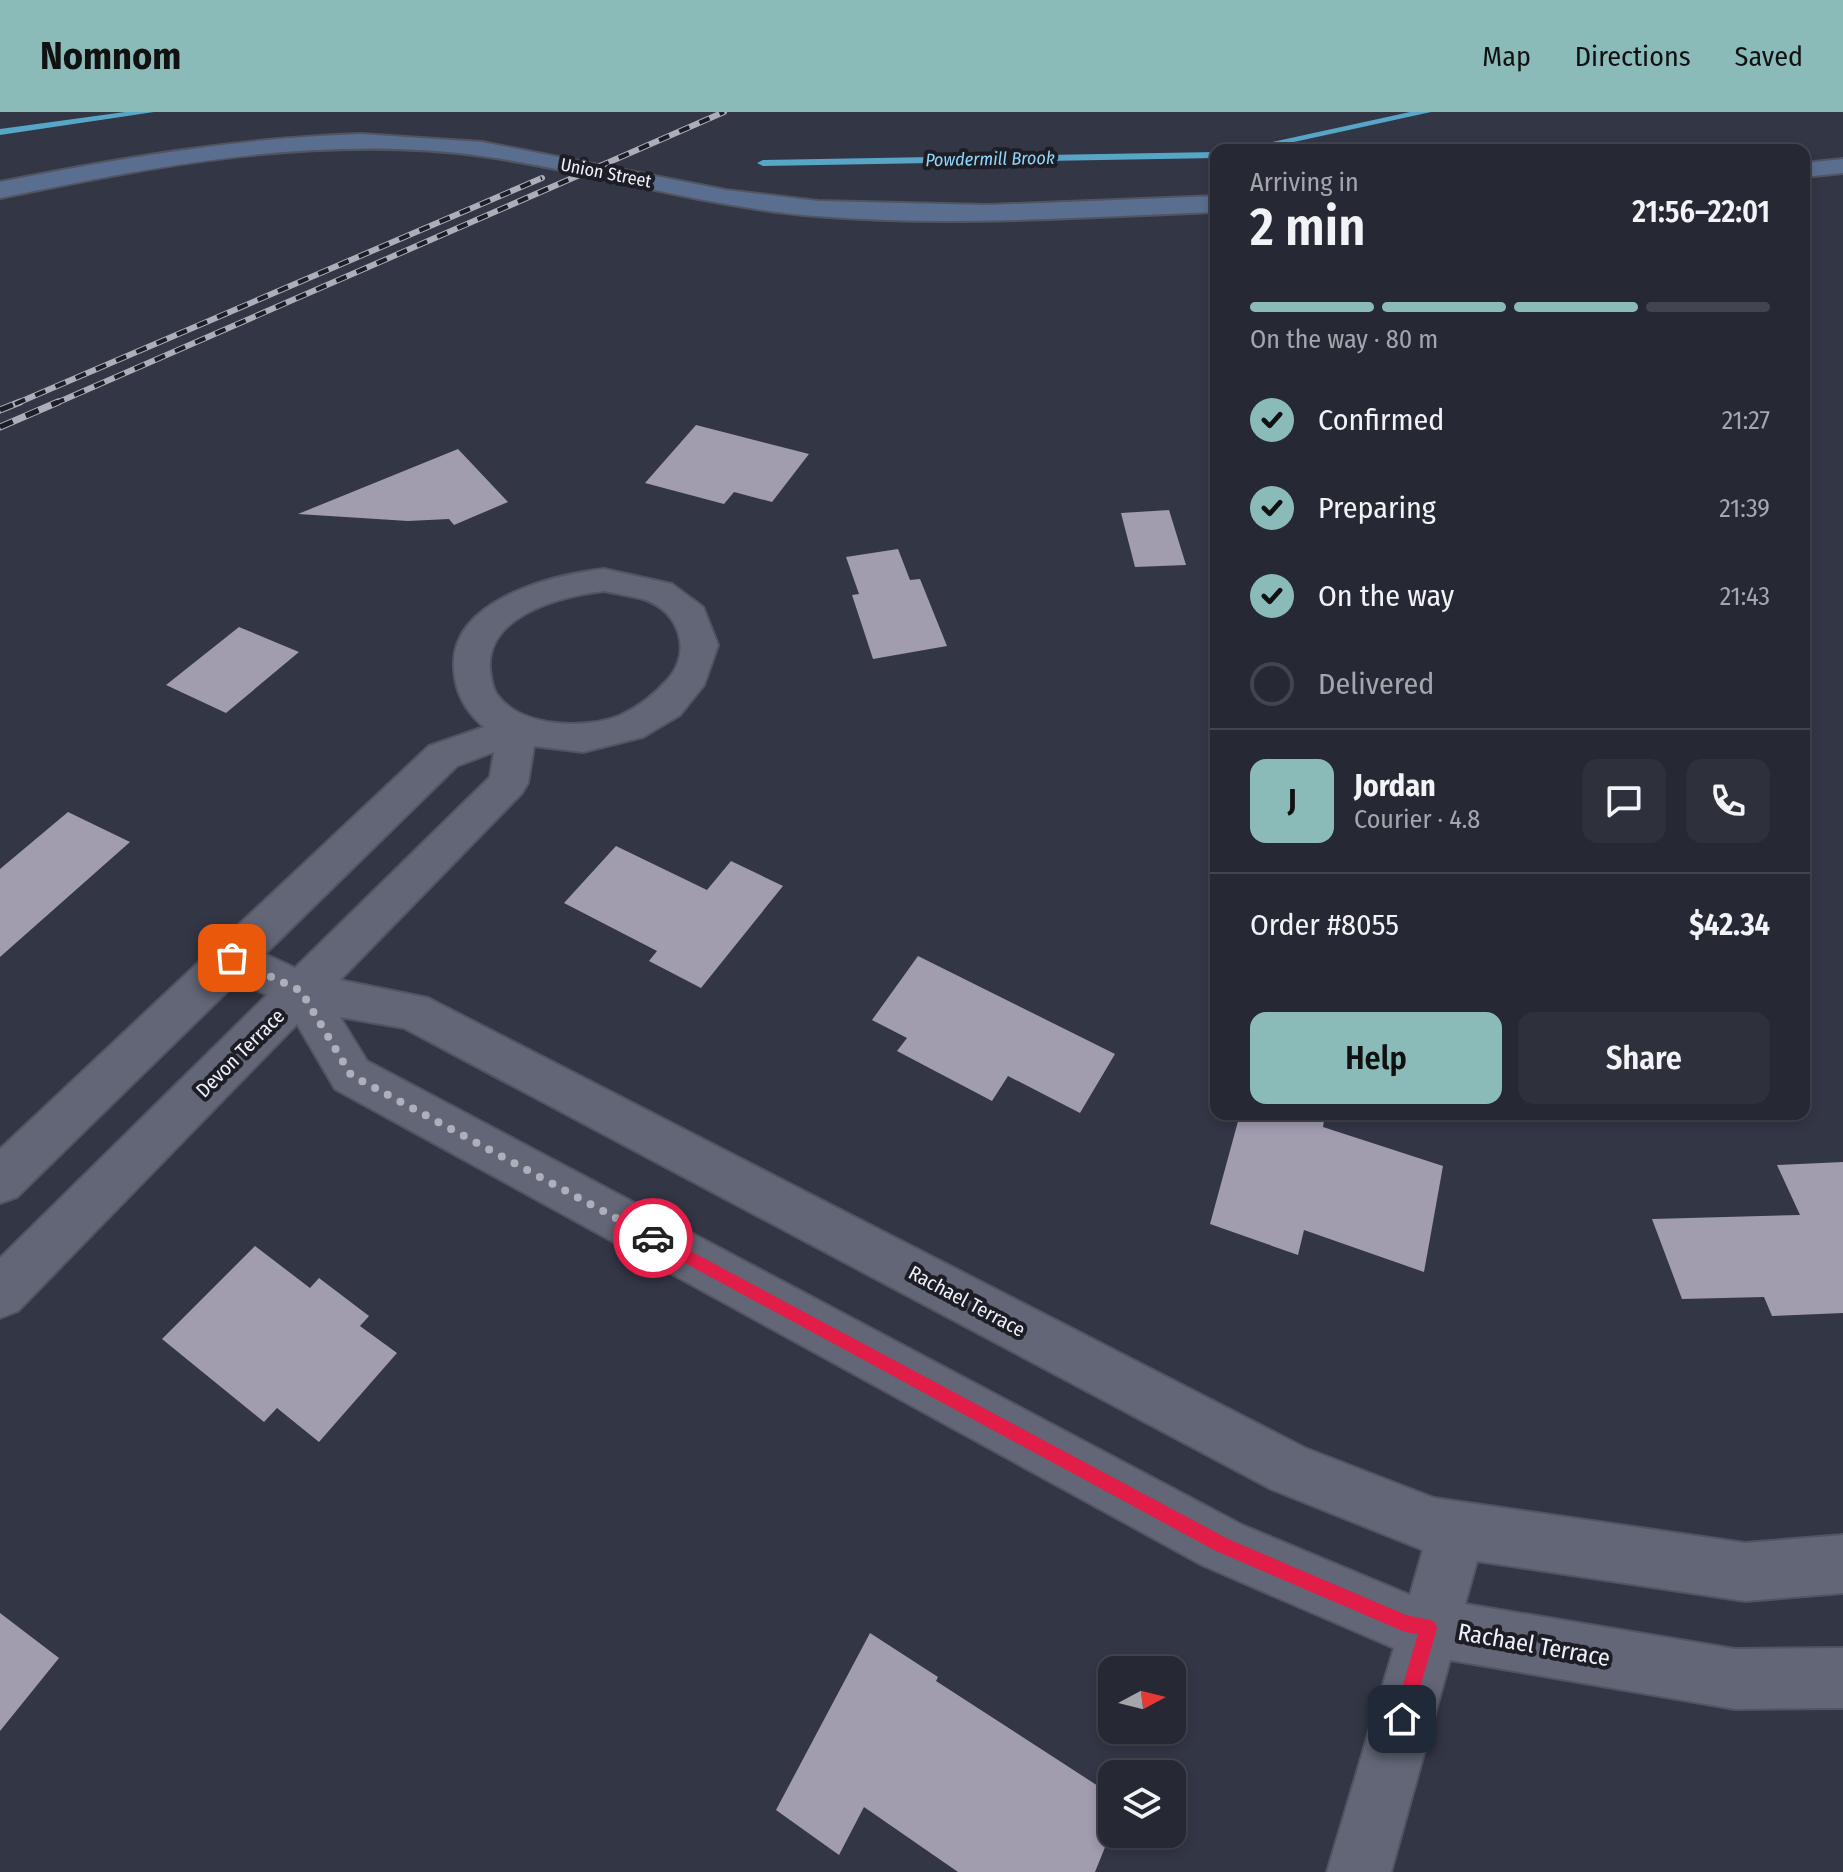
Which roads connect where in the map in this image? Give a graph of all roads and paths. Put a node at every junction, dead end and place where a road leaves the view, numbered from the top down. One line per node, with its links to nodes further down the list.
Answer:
1 (1843, 166): 2 (main road)
2 (1810, 169)
3 (0, 190): 4 (main road, Union Street)
4 (1210, 204)
5 (518, 729): 5 (street); 6 (street); 7 (street, Devon Terrace)
6 (232, 958): 7 (street, Rachael Terrace); 8 (street)
7 (301, 991): 9 (street, Devon Terrace); 10 (street, Rachael Terrace); 12 (street, Rachael Terrace)
8 (0, 1181)
9 (0, 1293)
10 (1458, 1529): 11 (street, Rachael Terrace); 12 (street)
11 (1843, 1564)
12 (1428, 1628): 13 (street, Rachael Terrace); 14 (street)
13 (1843, 1678)
14 (1359, 1872)

